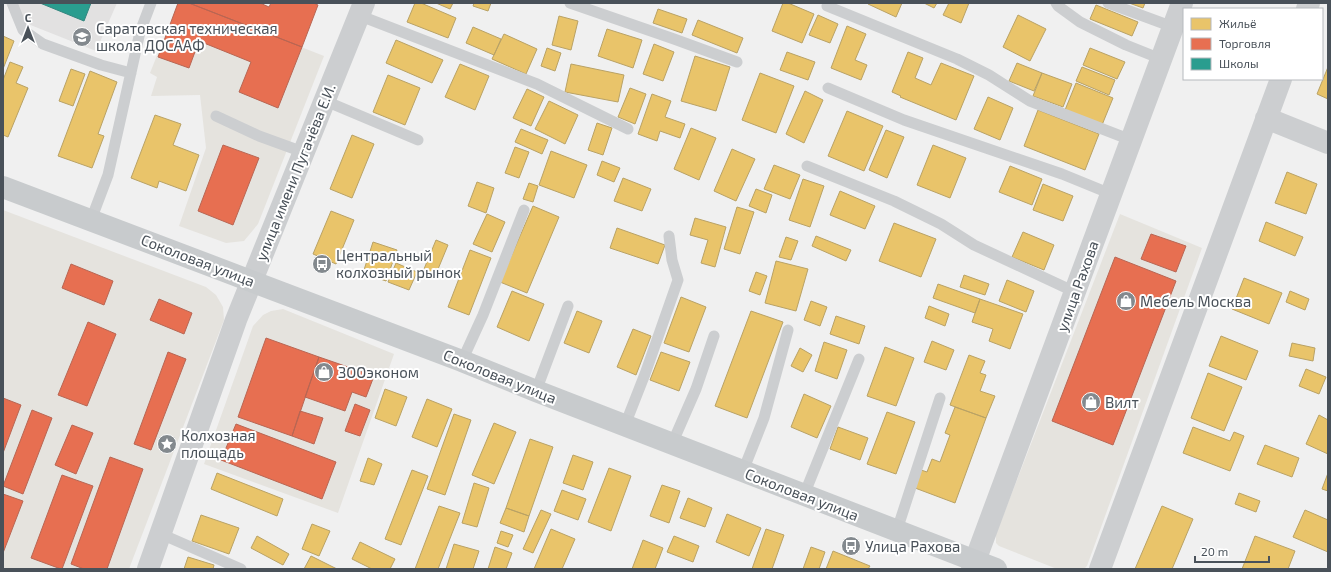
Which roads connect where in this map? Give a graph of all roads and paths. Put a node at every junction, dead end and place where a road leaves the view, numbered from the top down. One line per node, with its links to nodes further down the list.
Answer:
1 (12, 3): 12 (lane)
2 (151, 3): 12 (lane)
3 (570, 3): 11 (lane)
4 (1056, 3): 10 (lane)
5 (1108, 3): 9 (lane)
6 (1182, 3): 9 (street, улица Рахова)
7 (827, 6): 20 (lane)
8 (361, 9): 15 (street, улица имени Пугачёва Е.И.); 18 (lane)
9 (1173, 27): 10 (street, улица Рахова)
10 (1161, 59): 20 (street, улица Рахова)
11 (737, 62)
12 (131, 73): 27 (lane)
13 (1281, 80): 17 (street)
14 (828, 88): 25 (lane)
15 (323, 100): 19 (lane); 22 (street, улица имени Пугачёва Е.И.)
16 (216, 116): 22 (lane)
17 (1266, 118): 21 (street); 48 (street)
18 (628, 129)
19 (418, 140)
20 (1131, 140): 25 (street, улица Рахова)
21 (1328, 143)
22 (303, 152): 29 (street, улица имени Пугачёва Е.И.)
23 (807, 166): 30 (lane)
24 (3, 187): 27 (main road, Соколовая улица)
25 (1111, 194): 30 (street, улица Рахова)
26 (524, 210): 35 (lane)
27 (91, 220): 29 (main road, Соколовая улица)
28 (669, 236): 38 (lane)
29 (252, 281): 35 (main road, Соколовая улица); 43 (street, улица имени Пугачёва Е.И.)
30 (1075, 292): 44 (street, улица Рахова)
31 (568, 306): 36 (lane)
32 (788, 330): 40 (lane)
33 (714, 336): 39 (lane)
34 (859, 360): 41 (lane)
35 (462, 361): 36 (main road, Соколовая улица)
36 (536, 391): 38 (main road, Соколовая улица)
37 (940, 398): 42 (lane)
38 (625, 425): 39 (main road, Соколовая улица)
39 (672, 444): 40 (main road, Соколовая улица)
40 (743, 471): 41 (main road, Соколовая улица)
41 (804, 495): 42 (main road, Соколовая улица)
42 (897, 530): 44 (main road, Соколовая улица)
43 (161, 534): 45 (street, улица имени Пугачёва Е.И.); 46 (lane)
44 (974, 565): 47 (main road, Соколовая улица)
45 (148, 569)
46 (241, 569)
47 (996, 569)
48 (1100, 569)

